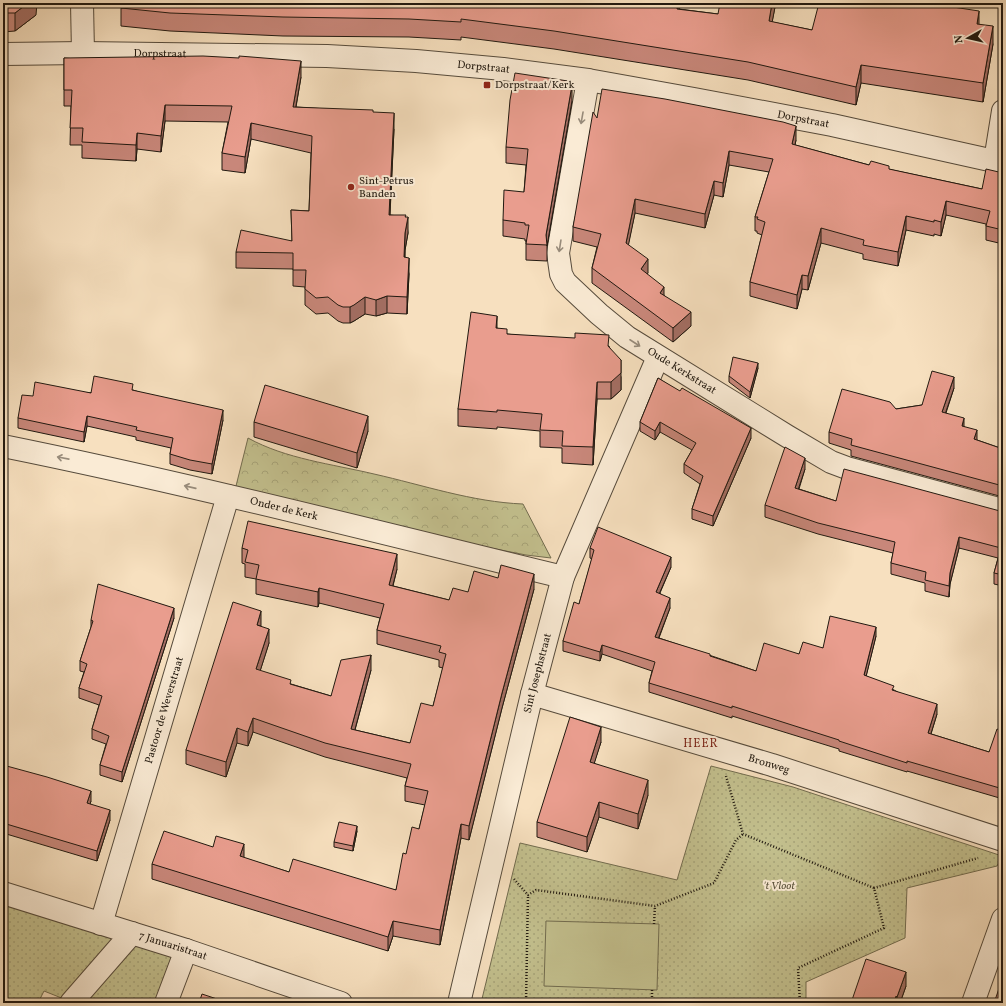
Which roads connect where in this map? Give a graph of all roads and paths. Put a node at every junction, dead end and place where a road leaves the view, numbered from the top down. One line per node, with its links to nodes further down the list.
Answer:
1 (82, 3): 2 (street)
2 (83, 52): 3 (street, Dorpstraat); 4 (street, Dorpstraat)
3 (3, 54)
4 (588, 80): 6 (street, Dorpstraat); 7 (street, Oude Kerkstraat, one-way to 7)
5 (1003, 111): 6 (street)
6 (999, 162)
7 (658, 357): 10 (street, Oude Kerkstraat); 11 (street, Sint Josephstraat)
8 (3, 446): 9 (street, Onder de Kerk, one-way to 8)
9 (228, 496): 11 (street, Onder de Kerk); 22 (street, Pastoor de Weverstraat)
10 (1003, 510)
11 (563, 577): 12 (street, Sint Josephstraat)
12 (532, 694): 13 (street, Bronweg); 16 (street, Sint Josephstraat)
13 (729, 752): 14 (path); 15 (street, Bronweg)
14 (743, 834): 17 (path); 20 (path)
15 (1001, 839): 17 (path)
16 (494, 857): 19 (path); 30 (street, Sint Josephstraat)
17 (874, 888): 33 (path)
18 (3, 893): 22 (street, 7 Januaristraat)
19 (528, 895): 20 (path); 31 (path)
20 (655, 906): 23 (path)
21 (1003, 920): 34 (street)
22 (101, 924): 24 (street, 7 Januaristraat)
23 (654, 924)
24 (132, 933): 25 (street, 7 Januaristraat); 27 (street)
25 (186, 950): 28 (street); 29 (street, 7 Januaristraat)
26 (652, 990): 32 (path)
27 (71, 1003)
28 (166, 1003)
29 (341, 1003)
30 (460, 1003)
31 (526, 1003)
32 (652, 1003)
33 (800, 1003)
34 (973, 1003)

